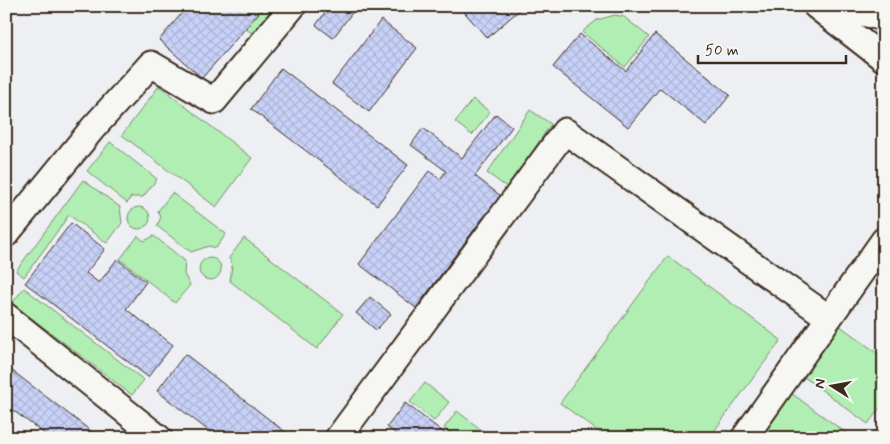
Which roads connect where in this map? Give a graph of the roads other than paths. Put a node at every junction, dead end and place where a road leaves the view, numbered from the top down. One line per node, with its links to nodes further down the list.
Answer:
1 (293, 6): 6 (lane)
2 (816, 6): 5 (lane)
3 (834, 6): 4 (lane)
4 (884, 18)
5 (884, 59)
6 (6, 234)
7 (884, 240): 9 (lane)
8 (6, 316): 10 (lane)
9 (829, 318): 11 (lane); 12 (lane)
10 (159, 438)
11 (338, 438)
12 (744, 438)

